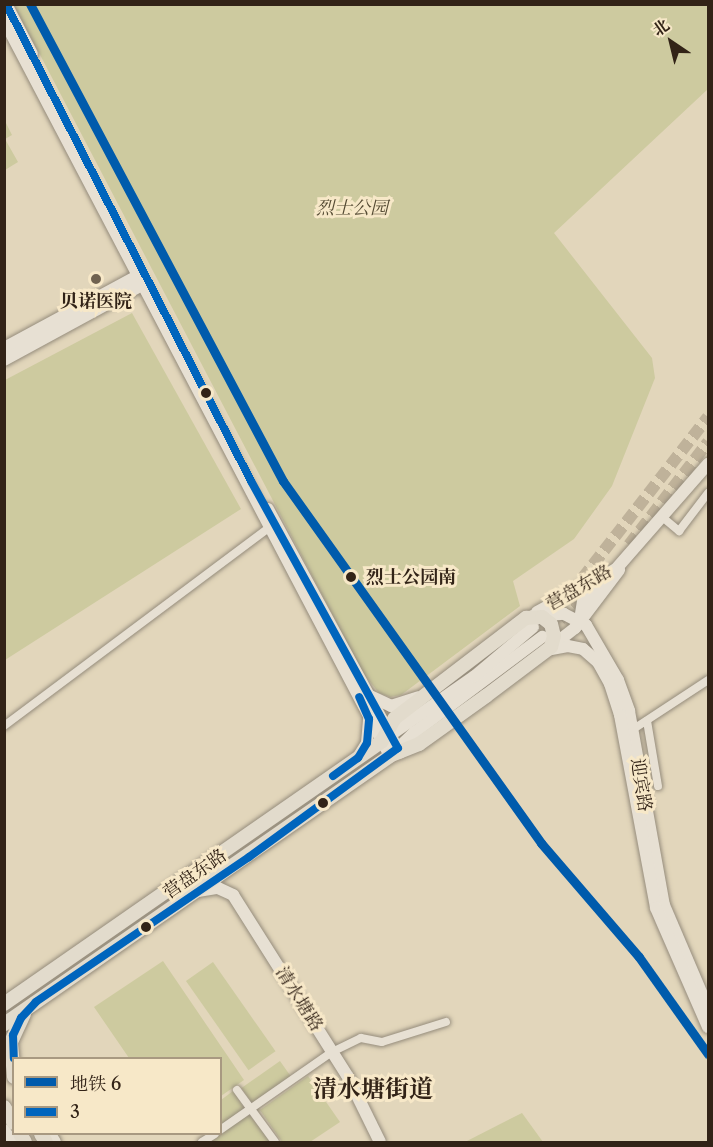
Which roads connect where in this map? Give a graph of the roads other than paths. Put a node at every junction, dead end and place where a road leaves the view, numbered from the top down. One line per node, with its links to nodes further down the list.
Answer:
1 (6, 4): 20 (main road)
2 (4, 20): 3 (main road)
3 (139, 281): 4 (main road); 5 (main road); 10 (main road)
4 (6, 345)
5 (4, 360)
6 (708, 464): 11 (main road, 营盘东路)
7 (708, 472): 9 (main road, 营盘东路)
8 (708, 493): 9 (street)
9 (668, 521): 12 (main road, 营盘东路)
10 (269, 528): 21 (main road); 23 (street)
11 (615, 569): 13 (main road); 14 (main road, 营盘东路)
12 (598, 597): 13 (main road, 营盘东路); 15 (main road)
13 (580, 621): 14 (main road, 迎宾路); 15 (main road, 迎宾路); 16 (main road, 营盘东路); 17 (main road)
14 (530, 622): 16 (main road); 19 (main road, 营盘东路); 25 (main road, 营盘东路)
15 (595, 635): 24 (main road, 迎宾路)
16 (546, 645): 17 (main road, 迎宾路); 26 (main road, 营盘东路)
17 (604, 670): 37 (main road, 迎宾路)
18 (708, 680): 22 (street)
19 (429, 691): 20 (main road); 25 (main road, 营盘东路)
20 (369, 695): 25 (main road)
21 (367, 712): 25 (main road); 27 (main road)
22 (647, 721): 24 (street); 28 (street)
23 (4, 726)
24 (632, 730): 34 (main road, 迎宾路)
25 (387, 735): 26 (main road); 27 (main road, 营盘东路)
26 (396, 752): 29 (main road, 营盘东路)
27 (358, 758): 30 (main road, 营盘东路)
28 (658, 786)
29 (194, 892): 32 (main road, 营盘东路); 38 (main road, 清水塘路)
30 (30, 987): 31 (main road); 33 (main road, 营盘东路)
31 (4, 995)
32 (36, 1002): 36 (main road, 营盘东路); 39 (main road)
33 (4, 1004)
34 (708, 1008)
35 (446, 1022): 38 (street)
36 (4, 1024)
37 (708, 1027)
38 (332, 1052): 42 (street); 48 (main road, 清水塘路)
39 (10, 1065)
40 (237, 1090): 42 (street)
41 (4, 1107): 43 (main road)
42 (250, 1109): 44 (street); 47 (street)
43 (12, 1120)
44 (222, 1129)
45 (4, 1130): 46 (main road)
46 (12, 1143)
47 (275, 1143)
48 (380, 1143)

